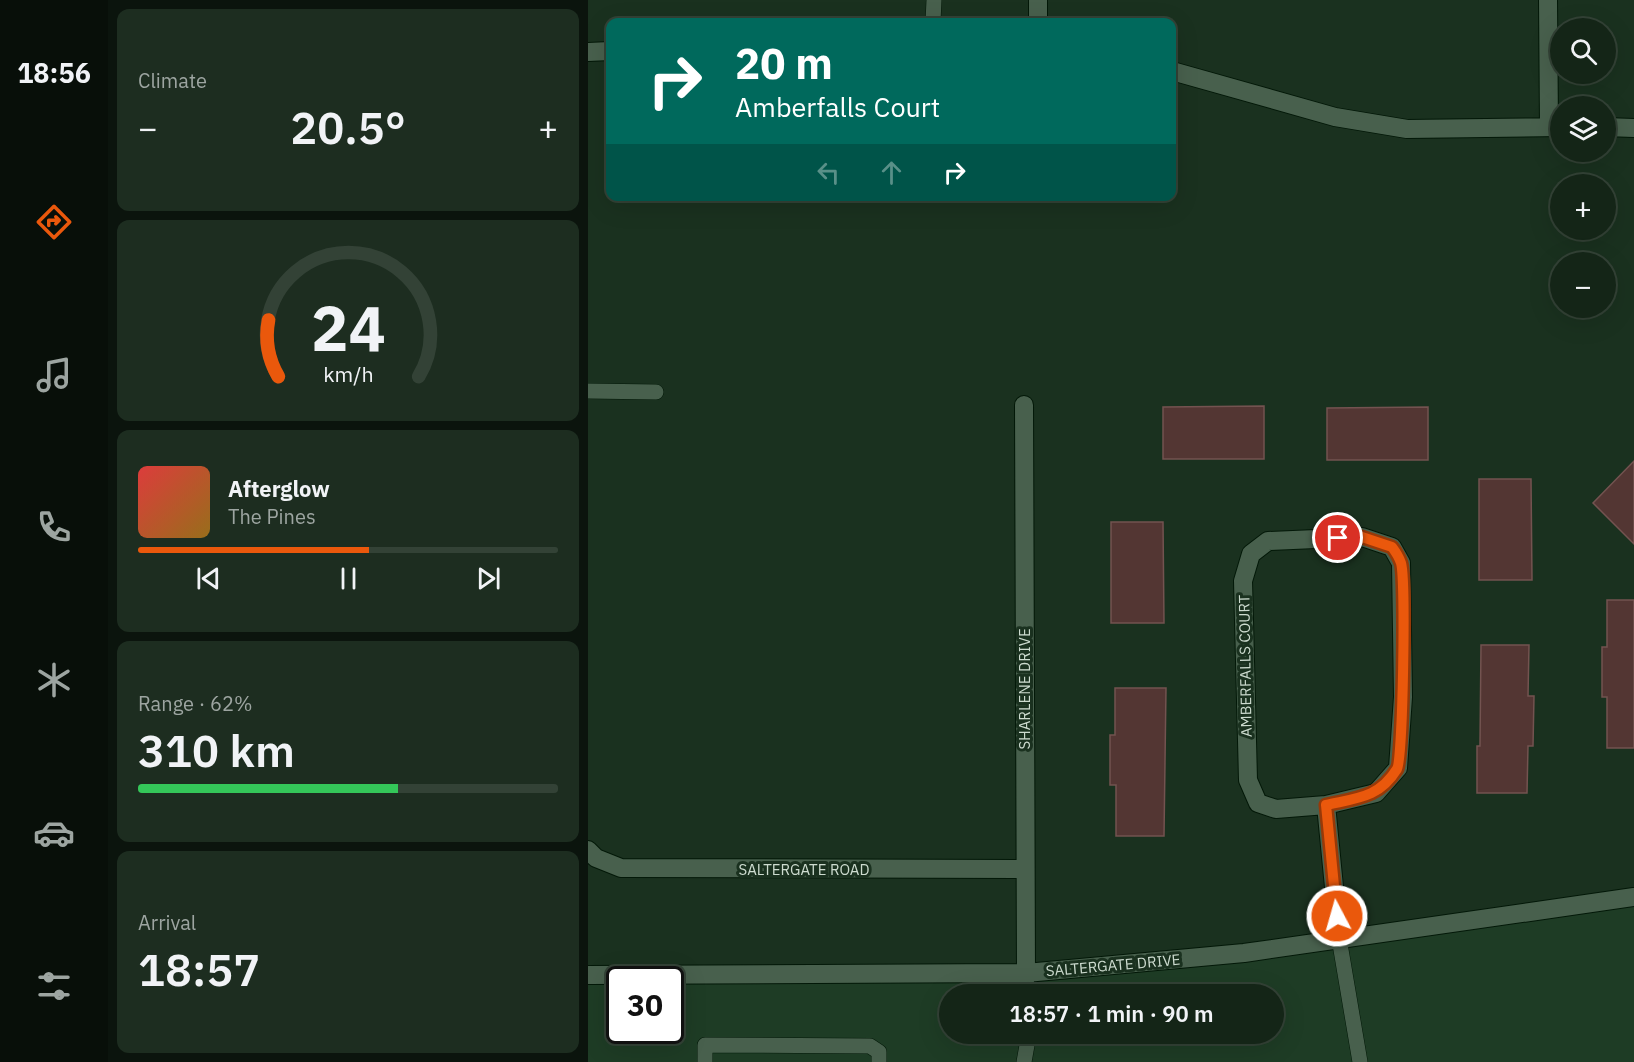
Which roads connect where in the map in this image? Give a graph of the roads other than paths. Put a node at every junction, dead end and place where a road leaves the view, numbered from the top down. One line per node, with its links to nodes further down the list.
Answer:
1 (934, 0): 4 (lane)
2 (1038, 0): 5 (street)
3 (1548, 0): 9 (street)
4 (933, 18)
5 (1038, 18)
6 (606, 51): 7 (street)
7 (588, 52)
8 (1176, 72): 10 (street)
9 (1553, 96)
10 (1550, 127)
11 (1616, 127): 12 (street)
12 (1634, 128)
13 (588, 391): 14 (lane)
14 (656, 392)
15 (1024, 405): 18 (street, SHARLENE DRIVE)
16 (1326, 805): 16 (street, AMBERFALLS COURT); 20 (street)
17 (588, 850): 18 (street, SALTERGATE ROAD)
18 (1024, 869): 21 (street, SHARLENE DRIVE)
19 (1634, 897): 20 (street, SALTERGATE DRIVE)
20 (1339, 938): 21 (street, SALTERGATE DRIVE); 28 (lane)
21 (1026, 974): 22 (street, SALTERGATE DRIVE); 23 (lane)
22 (588, 975)
23 (1026, 984)
24 (1027, 1044): 27 (lane)
25 (705, 1062): 26 (lane)
26 (879, 1062)
27 (1024, 1062)
28 (1360, 1062)

